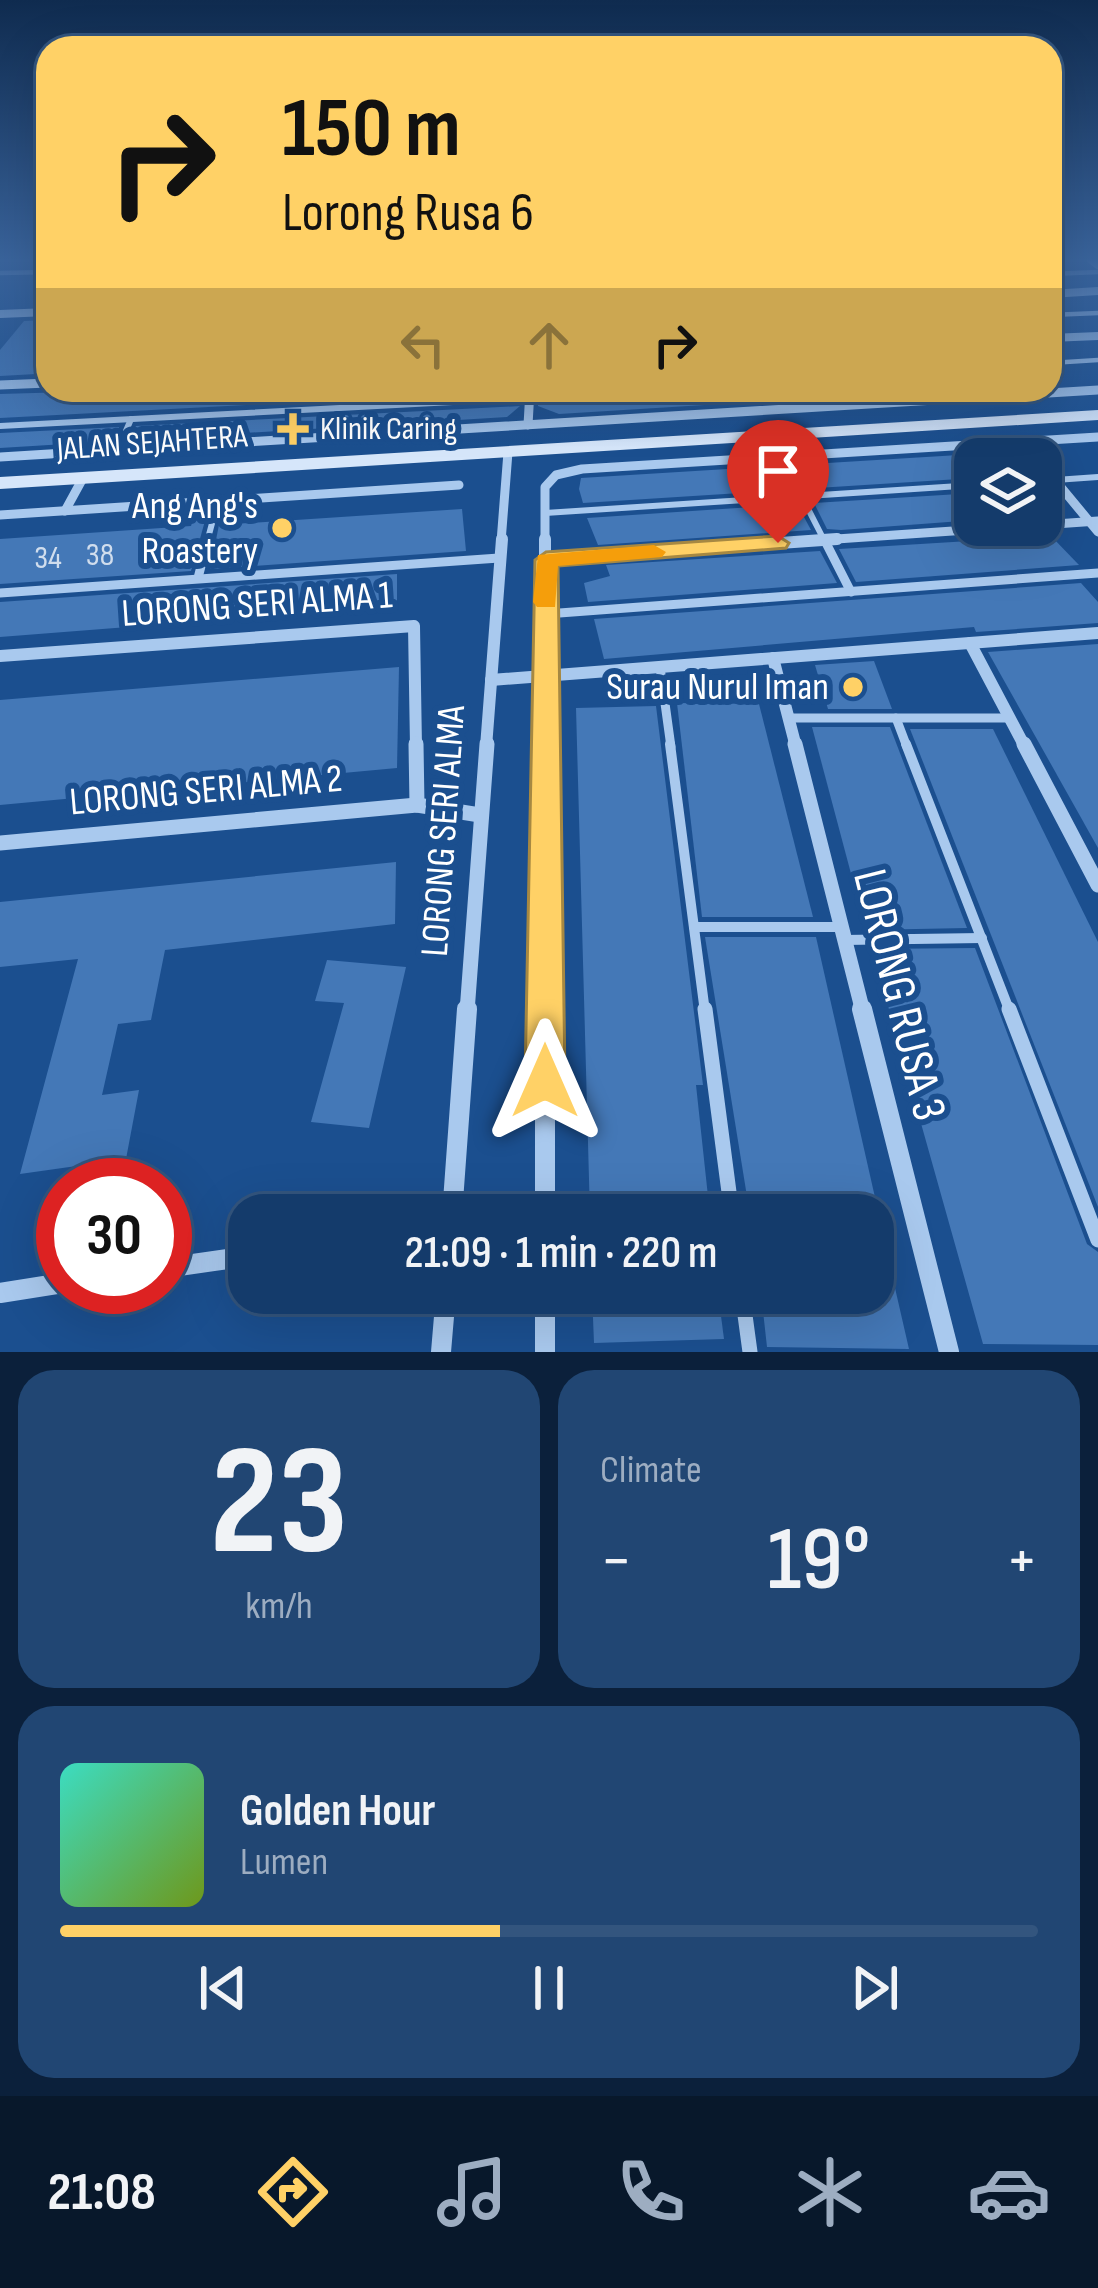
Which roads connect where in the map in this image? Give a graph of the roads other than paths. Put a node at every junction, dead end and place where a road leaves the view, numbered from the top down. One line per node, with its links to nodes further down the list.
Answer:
1 (1098, 336): 2 (street)
2 (1062, 338)
3 (1098, 360): 4 (lane)
4 (1062, 362)
5 (36, 384): 6 (street)
6 (0, 385)
7 (1098, 391): 8 (street)
8 (1062, 393)
9 (417, 402): 14 (lane)
10 (529, 402): 17 (street)
11 (803, 402): 13 (lane)
12 (910, 402): 13 (street)
13 (808, 408): 17 (street)
14 (317, 410): 16 (lane); 20 (lane)
15 (1098, 415): 24 (main road, JALAN SEJAHTERA)
16 (131, 419): 18 (lane); 23 (lane)
17 (528, 425): 20 (street)
18 (0, 426)
19 (1098, 437): 21 (street)
20 (312, 438): 23 (street)
21 (1062, 439)
22 (954, 446): 36 (street)
23 (118, 450): 25 (street)
24 (508, 452): 27 (main road, JALAN SEJAHTERA); 40 (street, LORONG SERI ALMA)
25 (0, 457)
26 (1098, 477): 28 (lane)
27 (83, 478): 29 (main road, JALAN SEJAHTERA); 35 (street)
28 (1062, 480)
29 (0, 483)
30 (459, 485): 34 (street)
31 (954, 486): 33 (lane)
32 (1062, 488): 38 (street)
33 (802, 497): 36 (lane); 39 (lane)
34 (218, 501): 35 (street); 43 (lane)
35 (65, 511): 37 (street)
36 (545, 513): 41 (street)
37 (0, 515)
38 (1095, 525): 39 (street)
39 (824, 540): 41 (street); 44 (lane)
40 (499, 559): 43 (lane); 53 (street, LORONG SERI ALMA)
41 (546, 560): 46 (street)
42 (1098, 573): 44 (lane)
43 (198, 578): 45 (lane)
44 (850, 592): 46 (lane)
45 (0, 593)
46 (546, 614): 52 (street)
47 (1098, 633): 48 (street)
48 (970, 643): 50 (street); 56 (street)
49 (0, 656): 57 (street, LORONG SERI ALMA 1)
50 (773, 658): 51 (street); 54 (street, LORONG RUSA 3)
51 (660, 667): 52 (street); 61 (lane)
52 (544, 676): 53 (street); 65 (street)
53 (491, 680): 58 (street, LORONG SERI ALMA)
54 (788, 718): 55 (lane); 62 (street, LORONG RUSA 3)
55 (896, 718): 56 (lane); 63 (lane)
56 (1010, 718): 60 (street)
57 (417, 805): 58 (street, LORONG SERI ALMA 2); 59 (street, LORONG SERI ALMA 2)
58 (480, 815): 64 (street, LORONG SERI ALMA)
59 (0, 843)
60 (1098, 885)
61 (694, 927): 62 (lane); 66 (lane)
62 (843, 933): 63 (lane); 78 (street, LORONG RUSA 3)
63 (982, 938): 67 (lane)
64 (453, 1194)
65 (545, 1194)
66 (729, 1194)
67 (1098, 1240)
68 (228, 1259): 69 (street)
69 (192, 1264)
70 (36, 1287): 71 (street)
71 (0, 1293)
72 (444, 1314): 75 (street)
73 (545, 1314): 76 (street)
74 (745, 1314): 77 (lane)
75 (441, 1352)
76 (545, 1352)
77 (750, 1352)
78 (949, 1352)

